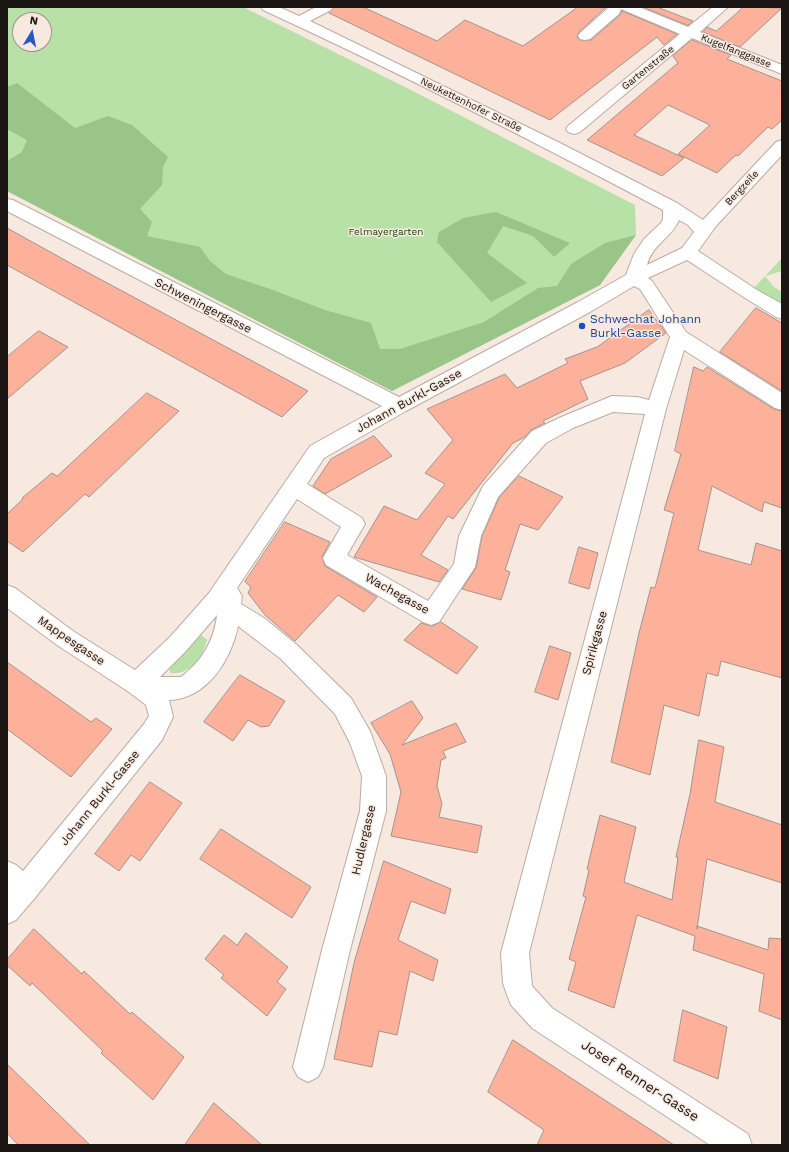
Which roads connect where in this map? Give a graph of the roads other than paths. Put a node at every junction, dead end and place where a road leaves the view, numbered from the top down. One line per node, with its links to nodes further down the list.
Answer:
1 (268, 7): 6 (street, Neukettenhofer Straße)
2 (326, 7): 6 (street)
3 (615, 7): 8 (street)
4 (627, 7): 7 (street, Kugelfanggasse)
5 (721, 7): 7 (street, Gartenstraße)
6 (300, 21): 13 (street, Neukettenhofer Straße)
7 (691, 33): 9 (street, Kugelfanggasse); 10 (street, Gartenstraße)
8 (585, 36)
9 (782, 70)
10 (574, 129)
11 (782, 145): 14 (street, Bergzeile)
12 (7, 204): 20 (street, Schweningergasse)
13 (671, 207): 14 (street, Neukettenhofer Straße); 16 (street)
14 (704, 232): 15 (street)
15 (688, 252): 16 (street, Johann Burkl-Gasse); 17 (street)
16 (634, 278): 18 (street); 20 (street, Johann Burkl-Gasse)
17 (782, 312)
18 (679, 336): 19 (street); 21 (street, Spirikgasse)
19 (782, 403)
20 (399, 406): 22 (street, Johann Burkl-Gasse)
21 (656, 409): 22 (street, Wachegasse); 28 (street, Spirikgasse)
22 (294, 487): 24 (street, Johann Burkl-Gasse)
23 (7, 596): 25 (street, Mappesgasse)
24 (223, 604): 25 (street); 25 (street, Johann Burkl-Gasse); 29 (street, Hudlergasse)
25 (137, 684): 26 (street, Johann Burkl-Gasse)
26 (16, 882): 27 (street, Johann Burkl-Gasse)
27 (7, 910)
28 (542, 1018): 30 (street, Josef Renner-Gasse)
29 (308, 1067)
30 (737, 1145)

